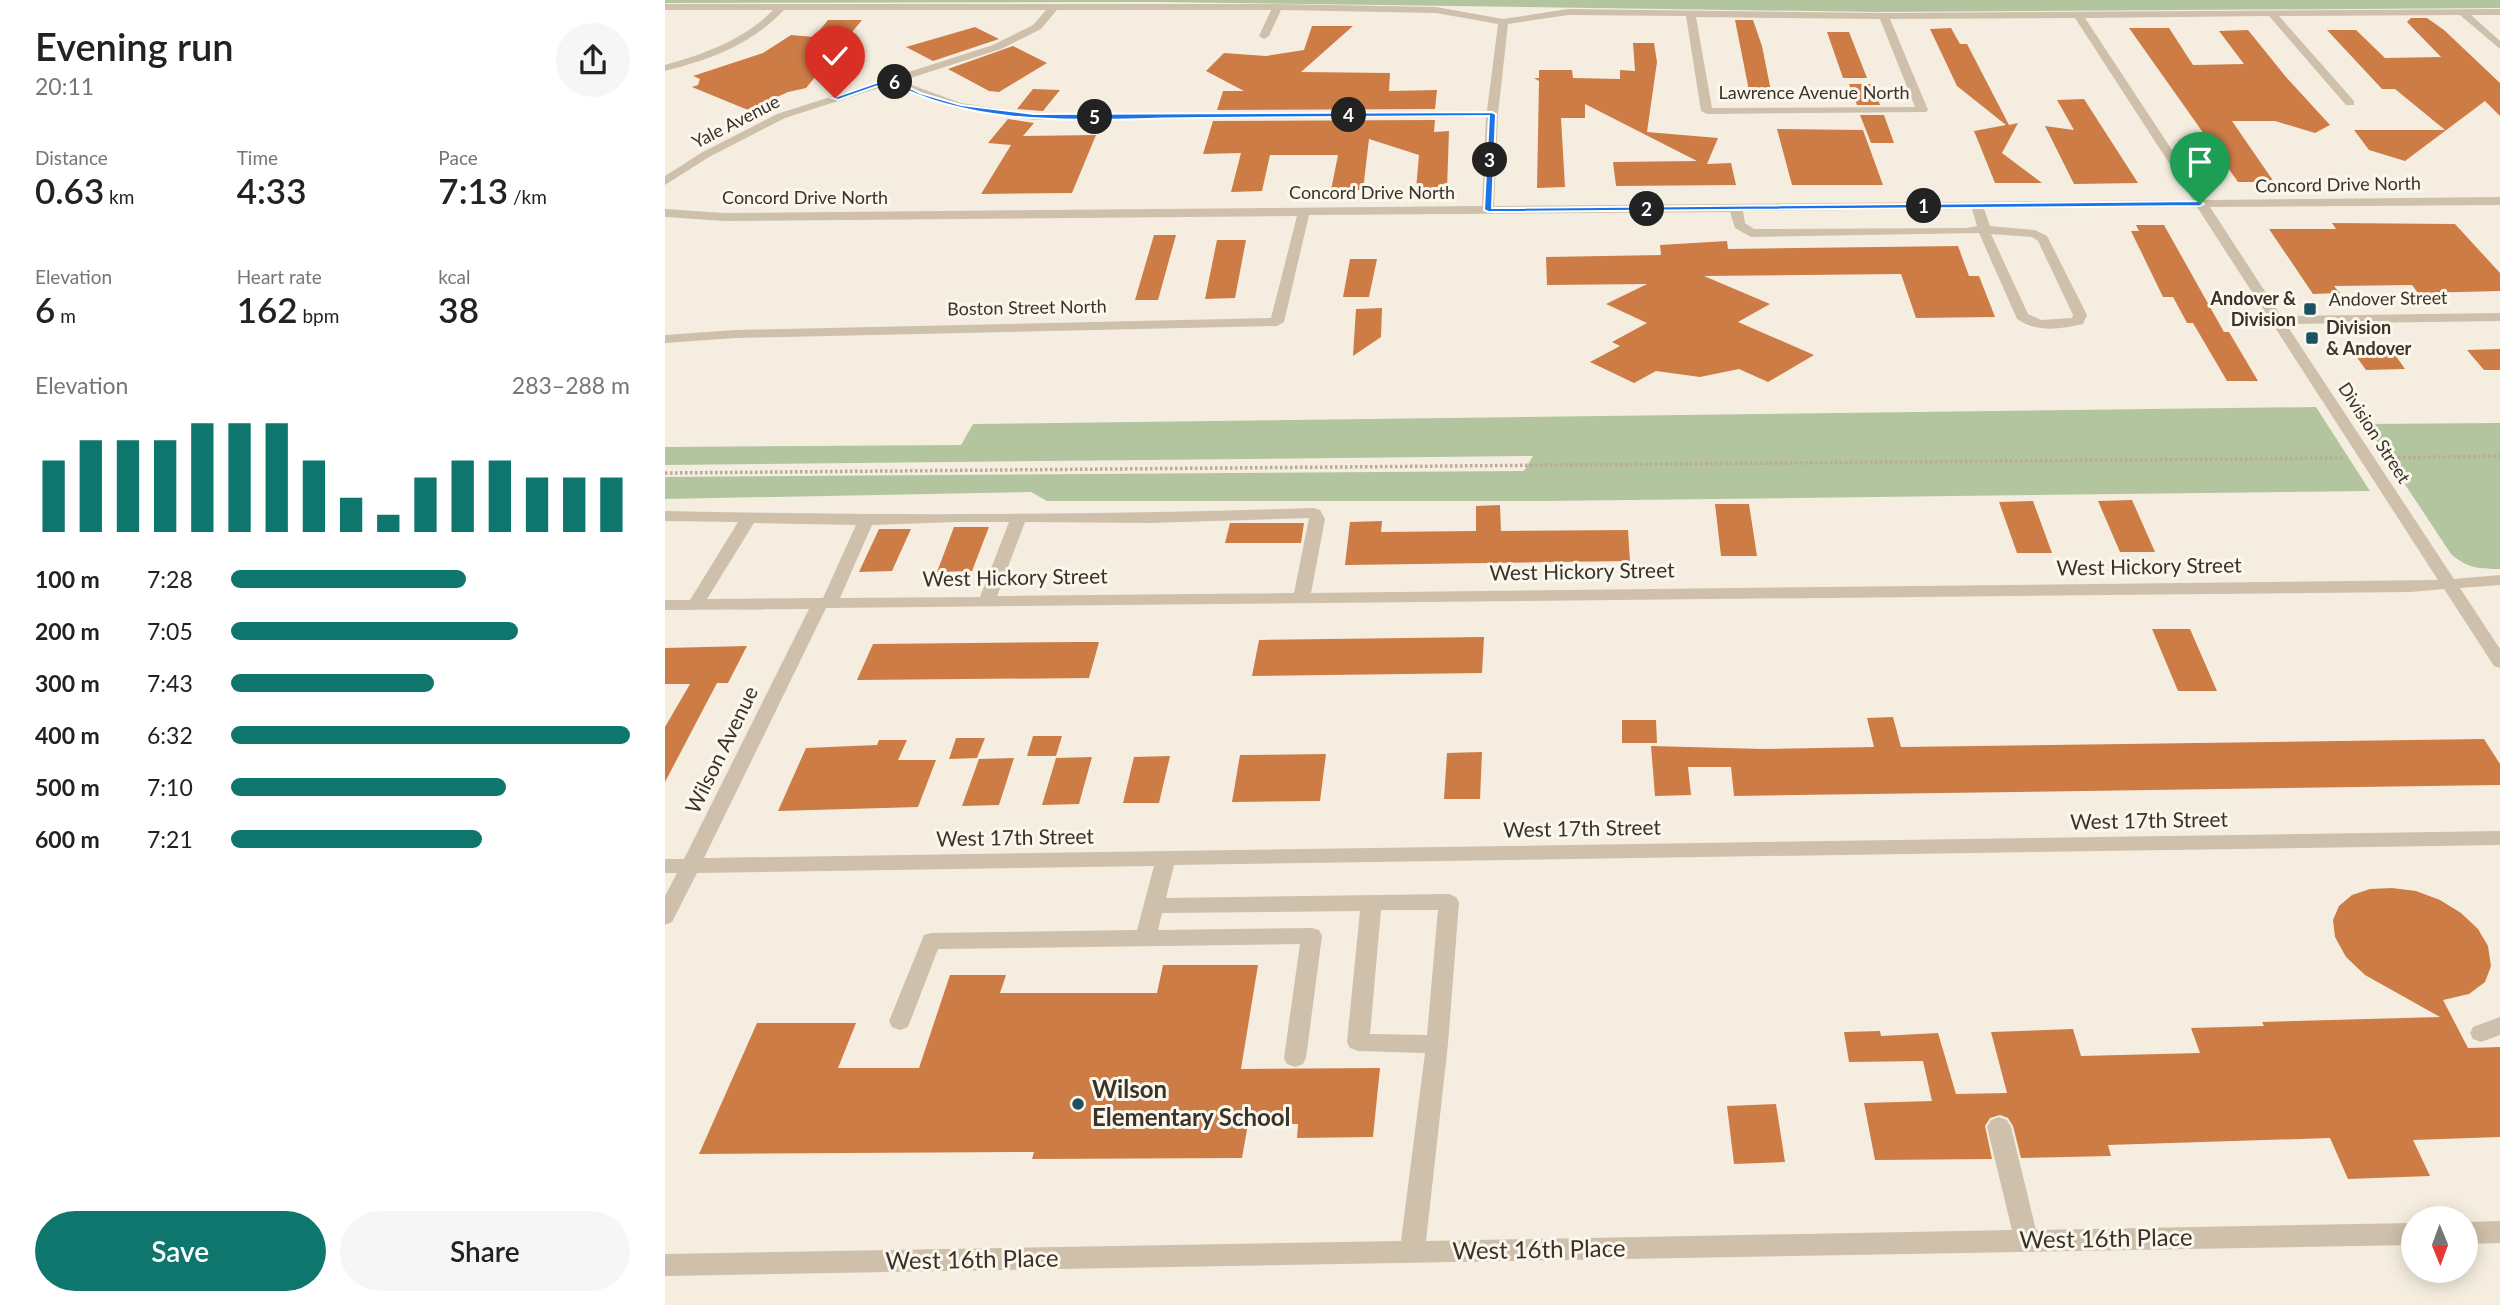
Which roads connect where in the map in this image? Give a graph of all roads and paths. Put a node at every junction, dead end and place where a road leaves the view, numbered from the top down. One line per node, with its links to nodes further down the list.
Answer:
1 (1055, 6): 3 (street); 4 (street); 15 (street, Yale Avenue)
2 (665, 7): 3 (street)
3 (781, 7): 14 (street)
4 (1277, 7): 11 (street); 12 (street)
5 (2462, 12): 6 (street); 8 (street); 13 (street)
6 (2500, 12)
7 (1690, 13): 10 (street); 10 (street, Lawrence Avenue North); 11 (street)
8 (2271, 13): 9 (street); 16 (street)
9 (2078, 15): 10 (street); 20 (street, Division Street)
10 (1884, 16)
11 (1503, 22): 17 (street)
12 (1263, 36)
13 (2500, 46)
14 (665, 68)
15 (890, 80): 17 (street); 18 (street, Yale Avenue)
16 (2350, 103)
17 (1492, 114): 23 (street)
18 (665, 181)
19 (2500, 201): 20 (street, Concord Drive North)
20 (2200, 204): 21 (street, Concord Drive North); 28 (street, Division Street)
21 (1977, 206): 22 (street, Concord Drive North); 26 (street)
22 (1736, 208): 23 (street, Concord Drive North); 26 (street)
23 (1488, 210): 24 (street, Concord Drive North)
24 (1304, 212): 25 (street, Concord Drive North); 29 (street, Boston Street North)
25 (665, 213)
26 (1983, 229): 26 (street)
27 (2500, 317): 28 (street, Andover Street)
28 (2277, 320): 39 (street, Division Street)
29 (665, 339)
30 (2500, 456): 31 (path)
31 (2386, 457)
32 (2353, 458): 33 (path)
33 (665, 473)
34 (665, 516): 36 (street)
35 (1019, 517): 37 (street); 40 (street); 41 (street)
36 (750, 518): 37 (street); 44 (street)
37 (866, 521): 42 (street, Wilson Avenue)
38 (2500, 580): 39 (street, West Hickory Street)
39 (2449, 583): 40 (street, West Hickory Street); 45 (street, Division Street)
40 (1302, 597): 41 (street, West Hickory Street)
41 (987, 601): 42 (street, West Hickory Street)
42 (825, 603): 44 (street, West Hickory Street); 48 (street, Wilson Avenue)
43 (665, 605): 44 (street, West Hickory Street)
44 (695, 605)
45 (2500, 662)
46 (2500, 838): 47 (street, West 17th Street)
47 (1166, 858): 48 (street, West 17th Street); 51 (street)
48 (690, 865): 49 (street, West 17th Street); 52 (street, Wilson Avenue)
49 (665, 866)
50 (1371, 902): 51 (street); 55 (street); 55 (street)
51 (1154, 906): 53 (street)
52 (665, 916)
53 (1146, 937): 54 (street); 56 (street)
54 (899, 1021)
55 (1437, 1044): 62 (street)
56 (1295, 1058)
57 (1999, 1127): 61 (street)
58 (2500, 1232): 59 (street)
59 (2478, 1233)
60 (2401, 1234): 61 (street, West 16th Place)
61 (2027, 1241): 62 (street, West 16th Place)
62 (1412, 1252): 63 (street, West 16th Place)
63 (665, 1265)

